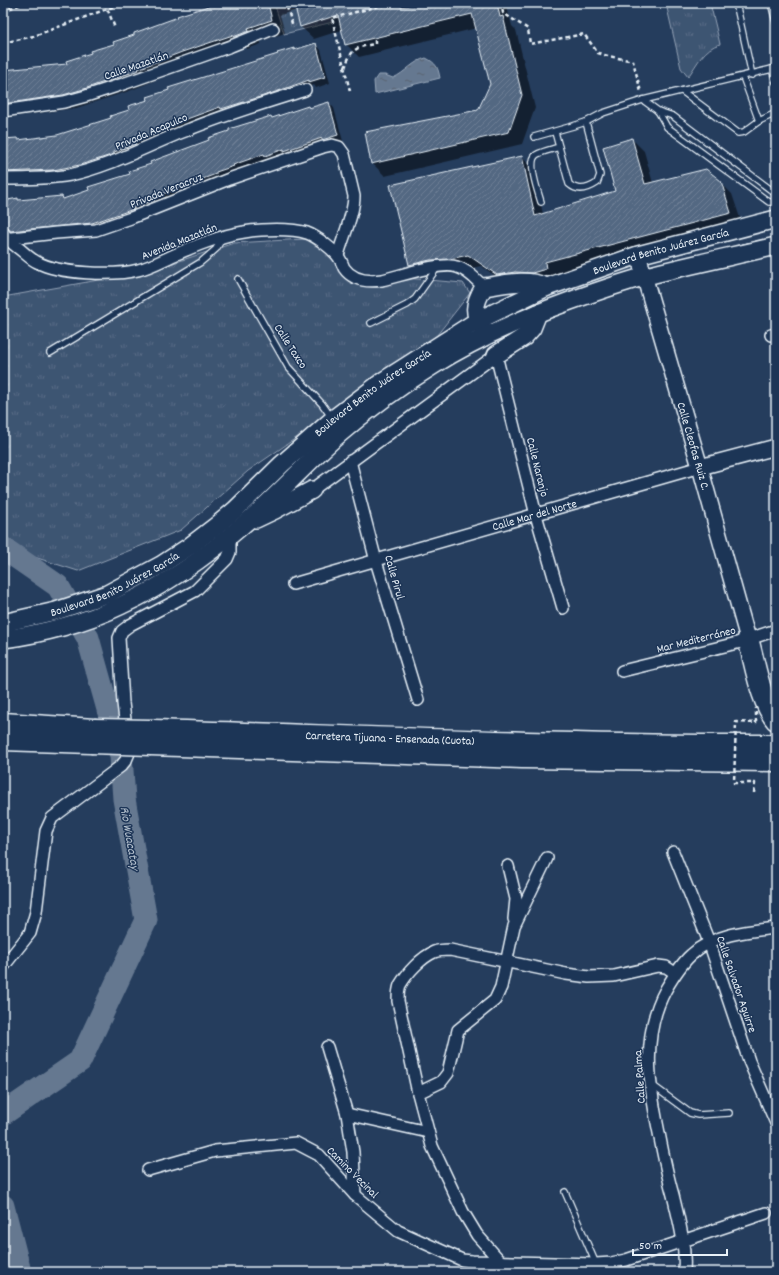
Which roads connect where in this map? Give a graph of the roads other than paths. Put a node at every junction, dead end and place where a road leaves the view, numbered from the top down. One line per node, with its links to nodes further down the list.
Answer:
1 (736, 3): 6 (lane)
2 (771, 3): 3 (lane)
3 (776, 22)
4 (274, 29): 12 (street, Calle Mazatlán)
5 (774, 68): 6 (lane); 8 (lane)
6 (752, 75): 7 (lane)
7 (743, 77): 10 (lane); 15 (lane)
8 (776, 82)
9 (306, 90): 20 (street, Privada Acapulco)
10 (682, 91): 11 (lane); 15 (lane)
11 (643, 100): 13 (lane); 16 (lane)
12 (3, 111)
13 (658, 111): 21 (lane); 23 (lane)
14 (776, 113): 15 (lane)
15 (759, 121)
16 (586, 122): 17 (lane); 19 (lane)
17 (555, 132): 18 (lane); 19 (lane)
18 (534, 137)
19 (559, 148): 22 (lane)
20 (3, 179)
21 (776, 195)
22 (541, 202)
23 (776, 202)
24 (776, 219): 29 (main road, Boulevard Benito Juárez García)
25 (224, 236): 26 (street, Avenida Mazatlán); 28 (street, Avenida Mazatlán); 38 (lane)
26 (4, 237): 28 (street, Privada Veracruz)
27 (776, 246): 31 (main road, Boulevard Benito Juárez García)
28 (338, 255): 30 (street, Avenida Mazatlán)
29 (638, 255): 31 (main road, Calle Cleofas Ruiz C.); 34 (main road, Boulevard Benito Juárez García)
30 (438, 266): 33 (street, Avenida Mazatlán); 36 (lane)
31 (644, 277): 35 (main road, Boulevard Benito Juárez García); 43 (main road, Calle Cleofas Ruiz C.)
32 (238, 279): 40 (lane, Calle Taxco)
33 (484, 287): 34 (main road); 37 (main road)
34 (547, 287): 37 (main road, Boulevard Benito Juárez García)
35 (538, 313): 37 (main road, Boulevard Benito Juárez García); 39 (main road)
36 (371, 323)
37 (481, 328): 40 (main road, Boulevard Benito Juárez García); 46 (main road, Boulevard Benito Juárez García)
38 (50, 353)
39 (496, 355): 42 (street); 45 (street, Calle Naranjo)
40 (333, 419): 50 (main road, Boulevard Benito Juárez García)
41 (776, 447): 43 (main road, Calle Mar del Norte)
42 (350, 461): 44 (street); 48 (street, Calle Pirul)
43 (700, 467): 45 (street, Calle Mar del Norte); 55 (main road, Calle Cleofas Ruiz C.)
44 (312, 490): 46 (main road)
45 (536, 515): 48 (street, Calle Mar del Norte); 51 (street, Calle Naranjo)
46 (245, 523): 47 (main road, Boulevard Benito Juárez García)
47 (230, 536): 50 (main road, Boulevard Benito Juárez García); 72 (street)
48 (376, 561): 49 (street, Calle Mar del Norte); 57 (street, Calle Pirul)
49 (293, 584)
50 (132, 591): 52 (main road, Boulevard Benito Juárez García); 54 (main road, Boulevard Benito Juárez García)
51 (563, 608)
52 (3, 623)
53 (776, 630): 55 (street, Mar Mediterráneo)
54 (3, 639)
55 (748, 639): 56 (street, Mar Mediterráneo); 58 (highway)
56 (622, 671)
57 (418, 700)
58 (776, 720)
59 (3, 724): 60 (highway, Carretera Tijuana - Ensenada (Cuota))
60 (93, 736): 61 (highway, Carretera Tijuana - Ensenada (Cuota), bridge); 62 (highway, Carretera Tijuana - Ensenada (Cuota))
61 (151, 737): 63 (highway, Carretera Tijuana - Ensenada (Cuota)); 64 (highway, Carretera Tijuana - Ensenada (Cuota))
62 (3, 740)
63 (776, 745)
64 (776, 761)
65 (673, 852): 70 (street, Calle Salvador Aguirre)
66 (547, 858): 68 (street)
67 (508, 866): 68 (street)
68 (514, 926): 71 (street)
69 (776, 928): 70 (street, Calle Palma)
70 (709, 942): 73 (street, Calle Palma); 79 (street, Calle Salvador Aguirre)
71 (505, 962): 73 (street); 76 (street); 76 (street)
72 (3, 967)
73 (675, 973): 75 (street, Calle Palma)
74 (327, 1047): 78 (street)
75 (650, 1083): 77 (lane); 85 (street, Calle Palma)
76 (418, 1093): 80 (street)
77 (729, 1113)
78 (347, 1114): 80 (street); 83 (street)
79 (776, 1123)
80 (428, 1132): 86 (street)
81 (148, 1170): 83 (street, Camino Vecinal)
82 (565, 1192): 87 (lane)
83 (355, 1195): 86 (street, Camino Vecinal)
84 (766, 1213): 85 (street, Camino Vecinal)
85 (684, 1241): 87 (street, Camino Vecinal); 88 (street, Calle Palma)
86 (500, 1261): 87 (street, Camino Vecinal)
87 (596, 1264)
88 (684, 1272)

